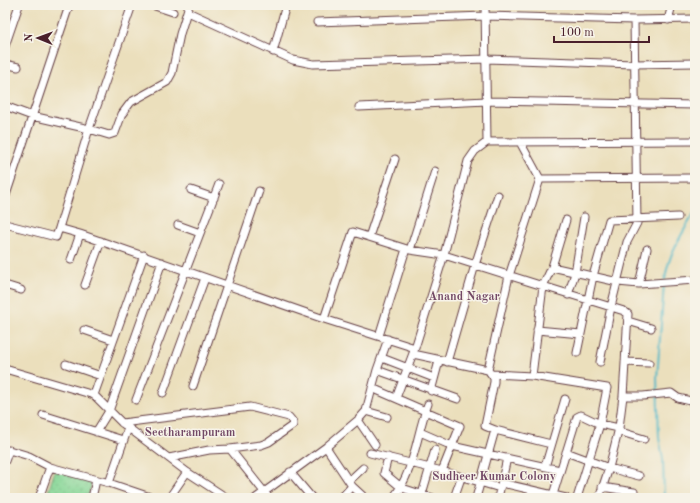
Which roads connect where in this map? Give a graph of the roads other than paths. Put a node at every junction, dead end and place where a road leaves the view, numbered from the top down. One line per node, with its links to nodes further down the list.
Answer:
1 (19, 5): 14 (street)
2 (132, 5): 29 (street)
3 (152, 5): 9 (street)
4 (485, 5): 10 (street)
5 (672, 5): 13 (street)
6 (69, 6): 28 (street)
7 (284, 6): 17 (street)
8 (188, 9): 17 (street); 29 (street)
9 (173, 12)
10 (486, 16): 12 (street); 15 (street); 18 (street)
11 (695, 19): 13 (street)
12 (634, 20): 13 (street); 21 (street)
13 (668, 20)
14 (9, 22): 16 (street)
15 (317, 22)
16 (5, 46)
17 (273, 52): 18 (street)
18 (487, 59): 21 (street); 23 (street)
19 (695, 63): 21 (street)
20 (5, 64): 22 (street)
21 (634, 64): 24 (street)
22 (18, 67)
23 (487, 101): 24 (street); 27 (street); 31 (street)
24 (635, 105): 25 (street); 33 (street)
25 (695, 105)
26 (5, 106): 28 (street)
27 (359, 107)
28 (32, 116): 29 (street); 43 (street)
29 (89, 129): 51 (street)
30 (695, 141): 33 (street)
31 (488, 142): 32 (street); 59 (street)
32 (520, 142): 33 (street); 36 (street)
33 (635, 142): 38 (street)
34 (395, 159): 54 (street)
35 (435, 171): 56 (street)
36 (540, 178): 38 (street); 66 (street)
37 (692, 178): 38 (street)
38 (636, 179): 47 (street)
39 (219, 184): 44 (street)
40 (191, 190): 44 (street)
41 (260, 191): 74 (street)
42 (498, 195): 62 (street)
43 (5, 198)
44 (214, 198): 52 (street)
45 (584, 217): 65 (street)
46 (678, 217): 47 (street)
47 (637, 219): 67 (street); 70 (street)
48 (566, 220): 63 (street)
49 (5, 224): 51 (street)
50 (178, 225): 52 (street)
51 (60, 228): 53 (street)
52 (200, 233): 64 (street)
53 (80, 234): 55 (street); 60 (street)
54 (369, 237): 56 (street); 80 (street)
55 (101, 241): 58 (street); 71 (street)
56 (408, 249): 59 (street); 86 (street)
57 (647, 249): 72 (street)
58 (144, 255): 61 (street); 88 (street)
59 (444, 255): 62 (street); 89 (street)
60 (71, 260)
61 (162, 262): 64 (street); 118 (street)
62 (475, 265): 66 (street); 93 (street)
63 (552, 267): 65 (street); 75 (street)
64 (186, 271): 68 (street); 115 (street)
65 (575, 273): 67 (street); 77 (street)
66 (509, 276): 75 (street); 101 (street)
67 (593, 276): 70 (street); 78 (street)
68 (206, 278): 74 (street); 109 (street)
69 (695, 280): 72 (street)
70 (618, 282): 72 (street); 79 (street)
71 (86, 284)
72 (639, 284)
73 (5, 285): 76 (street)
74 (227, 285): 80 (street); 106 (street)
75 (543, 286): 77 (street); 84 (street)
76 (21, 290)
77 (568, 295): 78 (street)
78 (589, 302): 79 (street); 85 (street)
79 (611, 307): 81 (street); 94 (street)
80 (324, 319): 86 (street)
81 (628, 321): 82 (street); 95 (street)
82 (651, 328)
83 (84, 330): 88 (street)
84 (537, 330): 85 (street); 103 (street)
85 (581, 334): 90 (street)
86 (379, 336): 87 (street)
87 (388, 339): 89 (street); 91 (street)
88 (113, 340): 102 (street)
89 (414, 351): 92 (street); 98 (street)
90 (577, 353)
91 (382, 358): 98 (street); 100 (street)
92 (439, 361): 93 (street); 104 (street)
93 (447, 362): 101 (street)
94 (600, 362)
95 (625, 362): 96 (street); 111 (street)
96 (649, 363)
97 (66, 364): 102 (street)
98 (408, 368): 104 (street); 105 (street)
99 (5, 369): 110 (street)
100 (377, 370): 105 (street); 107 (street)
101 (490, 372): 103 (street); 126 (street)
102 (101, 376): 110 (street)
103 (532, 376): 124 (street)
104 (434, 378): 108 (street)
105 (403, 381): 108 (street); 112 (street)
106 (193, 386)
107 (372, 388): 112 (street); 119 (street)
108 (431, 391): 113 (street)
109 (163, 393)
110 (94, 395): 118 (street)
111 (624, 396): 116 (street); 127 (street)
112 (396, 398): 120 (street)
113 (458, 399)
114 (565, 399): 132 (street)
115 (136, 400)
116 (695, 402)
117 (428, 404): 120 (street)
118 (109, 411): 125 (street); 128 (street)
119 (366, 411): 122 (street); 123 (street)
120 (425, 412): 129 (street); 134 (street)
121 (43, 415): 128 (street)
122 (387, 418)
123 (358, 420): 133 (street); 135 (street)
124 (600, 424): 127 (street); 139 (street); 146 (street)
125 (125, 426): 131 (street); 136 (street); 143 (street)
126 (495, 430): 132 (street); 141 (street)
127 (619, 430): 130 (street); 152 (street)
128 (96, 432): 131 (street)
129 (420, 432): 134 (street); 147 (street)
130 (644, 439)
131 (123, 440): 160 (street)
132 (551, 444): 149 (street)
133 (375, 445)
134 (452, 446): 141 (street); 154 (street)
135 (326, 447): 156 (street); 161 (street)
136 (230, 449): 143 (street); 167 (street)
137 (7, 450): 145 (street); 148 (street)
138 (435, 450): 151 (street)
139 (566, 452): 146 (street); 153 (street)
140 (370, 453): 142 (street)
141 (489, 453): 144 (street); 162 (street)
142 (388, 457): 147 (street); 165 (street)
143 (169, 458): 155 (street)
144 (507, 458): 149 (street); 163 (street)
145 (5, 461)
146 (589, 461): 152 (street); 188 (street)
147 (411, 464): 151 (street); 165 (street)
148 (50, 467): 159 (street); 172 (street)
149 (545, 467): 153 (street)
150 (363, 468): 161 (street)
151 (430, 468): 154 (street); 169 (street)
152 (609, 468): 157 (street); 164 (street)
153 (560, 470): 170 (street)
154 (442, 471): 158 (street)
155 (187, 472): 171 (street); 175 (street)
156 (290, 472): 167 (street); 178 (street)
157 (639, 476)
158 (461, 478): 162 (street); 183 (street)
159 (96, 480): 160 (street); 173 (street)
160 (109, 483): 174 (street)
161 (351, 483): 179 (street); 180 (street)
162 (480, 483): 163 (street); 184 (street)
163 (501, 486): 166 (street); 185 (street)
164 (602, 487): 168 (street); 189 (street)
165 (402, 488): 169 (street); 181 (street)
166 (531, 490): 170 (street); 186 (street)
167 (264, 492): 176 (street); 177 (street)
168 (634, 492)
169 (422, 494): 182 (street)
170 (553, 496): 187 (street)
171 (223, 497)
172 (39, 498)
173 (92, 498)
174 (153, 498)
175 (169, 498)
176 (256, 498)
177 (269, 498)
178 (312, 498)
179 (341, 498)
180 (365, 498)
181 (393, 498)
182 (434, 498)
183 (454, 498)
184 (476, 498)
185 (498, 498)
186 (529, 498)
187 (566, 498)
188 (577, 498)
189 (599, 498)

